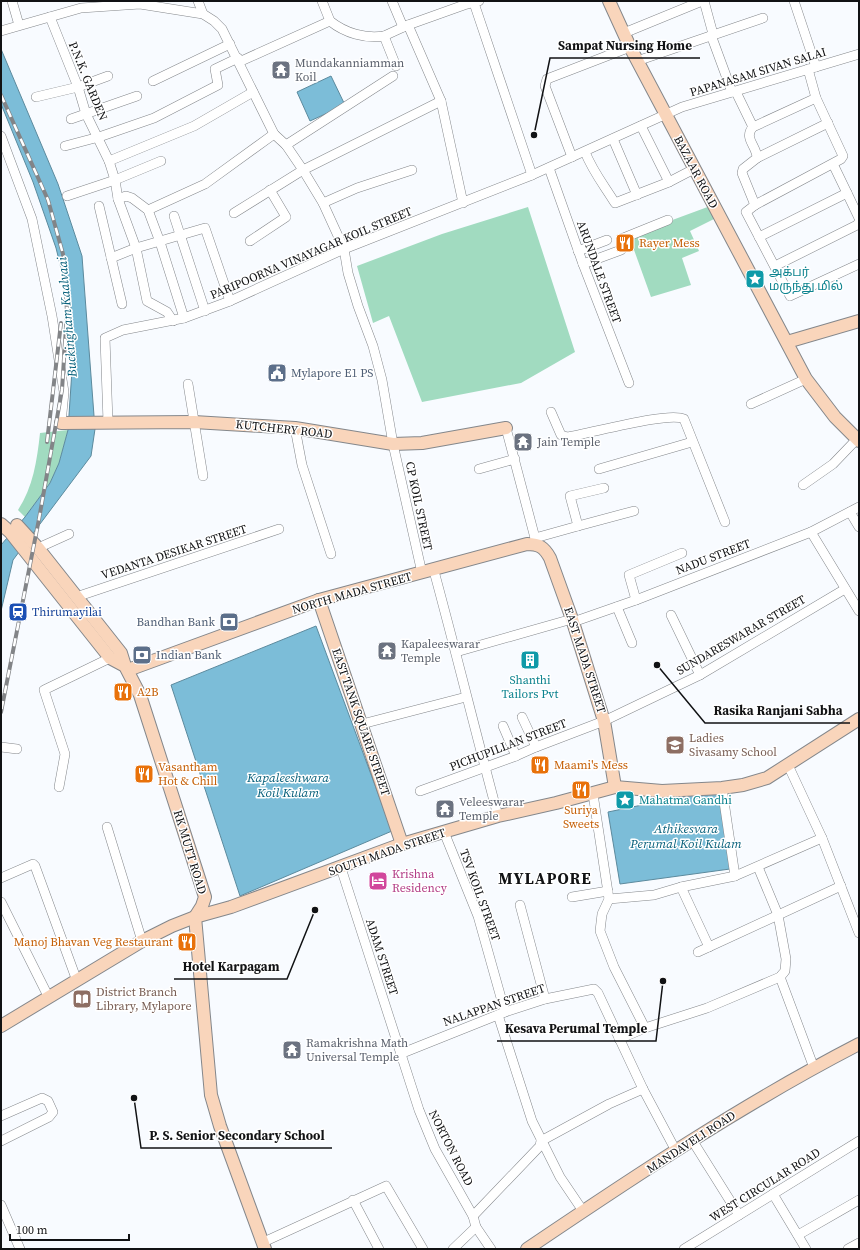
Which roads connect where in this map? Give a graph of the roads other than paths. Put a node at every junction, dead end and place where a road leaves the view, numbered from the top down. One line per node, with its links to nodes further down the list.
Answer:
1 (12, 1): 15 (street)
2 (198, 1): 11 (street)
3 (322, 1): 14 (street)
4 (392, 1): 16 (street)
5 (609, 1): 18 (street, BAZAAR ROAD)
6 (703, 1): 18 (street); 19 (street)
7 (794, 1): 27 (street)
8 (477, 2): 9 (street); 60 (street)
9 (463, 3): 16 (street)
10 (83, 4): 11 (street); 12 (street)
11 (203, 14): 21 (street)
12 (50, 17): 15 (street); 31 (street, P.N.K. GARDEN)
13 (763, 18): 19 (street)
14 (330, 22): 20 (street); 24 (street)
15 (19, 26): 17 (street)
16 (405, 26): 20 (street); 37 (street)
17 (3, 30)
18 (624, 33): 22 (street, BAZAAR ROAD)
19 (712, 34): 25 (street); 33 (street)
20 (384, 36): 26 (street)
21 (230, 44): 24 (street); 30 (street)
22 (630, 48): 25 (street, BAZAAR ROAD); 51 (street)
23 (859, 54): 27 (street, PAPANASAM SIVAN SALAI)
24 (238, 60): 32 (street); 46 (street)
25 (637, 61): 39 (street, BAZAAR ROAD)
26 (396, 66)
27 (812, 68): 33 (street, PAPANASAM SIVAN SALAI); 36 (street)
28 (108, 76): 31 (street)
29 (393, 76): 48 (street)
30 (153, 81)
31 (78, 87): 35 (street); 38 (street, P.N.K. GARDEN)
32 (253, 92): 44 (street); 53 (street)
33 (734, 92): 39 (street, PAPANASAM SIVAN SALAI); 43 (street)
34 (137, 96): 38 (street)
35 (36, 97)
36 (816, 98): 41 (street); 43 (street)
37 (441, 101): 58 (street); 69 (street)
38 (86, 114): 40 (street); 46 (street, P.N.K. GARDEN)
39 (665, 115): 42 (street, PARIPOORNA VINAYAGAR KOIL STREET); 57 (street, BAZAAR ROAD)
40 (71, 119)
41 (828, 123): 52 (street); 55 (street)
42 (641, 126): 47 (street, PARIPOORNA VINAYAGAR KOIL STREET); 62 (street)
43 (753, 127): 52 (street)
44 (274, 134): 48 (street, CP KOIL STREET); 72 (street)
45 (1, 136): 104 (street)
46 (99, 137): 49 (street); 53 (street, P.N.K. GARDEN)
47 (613, 139): 50 (street, PARIPOORNA VINAYAGAR KOIL STREET); 65 (street)
48 (286, 145): 58 (street, CP KOIL STREET)
49 (65, 146)
50 (585, 152): 51 (street, PARIPOORNA VINAYAGAR KOIL STREET); 65 (street)
51 (572, 158): 56 (street, PARIPOORNA VINAYAGAR KOIL STREET)
52 (757, 158): 70 (street)
53 (109, 161): 61 (street, P.N.K. GARDEN)
54 (161, 161): 61 (street)
55 (833, 164): 64 (street); 70 (street)
56 (549, 168): 60 (street, PARIPOORNA VINAYAGAR KOIL STREET); 85 (street, ARUNDALE STREET)
57 (694, 169): 62 (street); 96 (street, BAZAAR ROAD)
58 (304, 170): 63 (street); 68 (street, CP KOIL STREET)
59 (412, 170): 68 (street)
60 (532, 176): 69 (street, PARIPOORNA VINAYAGAR KOIL STREET)
61 (115, 180): 66 (street); 67 (street, P.N.K. GARDEN)
62 (669, 182): 65 (street)
63 (270, 190): 73 (street); 80 (street)
64 (847, 193): 75 (street); 79 (street)
65 (637, 194)
66 (67, 196)
67 (118, 199): 72 (street); 83 (street, P.N.K. GARDEN)
68 (323, 203): 84 (street, CP KOIL STREET)
69 (463, 203): 84 (street, PARIPOORNA VINAYAGAR KOIL STREET)
70 (755, 205): 79 (street)
71 (99, 206): 86 (street)
72 (148, 210): 82 (street)
73 (234, 214)
74 (174, 216): 78 (street)
75 (859, 218)
76 (668, 220): 87 (street)
77 (859, 222): 89 (street)
78 (181, 236): 82 (street); 90 (street); 92 (street)
79 (759, 237): 89 (street)
80 (250, 240)
81 (607, 240): 85 (street)
82 (160, 242): 83 (street); 93 (street)
83 (136, 248): 86 (street); 94 (street, P.N.K. GARDEN)
84 (344, 249): 90 (street, PARIPOORNA VINAYAGAR KOIL STREET); 109 (street, CP KOIL STREET)
85 (578, 251): 87 (street, ARUNDALE STREET)
86 (111, 258): 91 (street)
87 (583, 264): 98 (street, ARUNDALE STREET)
88 (859, 264): 89 (street)
89 (775, 266)
90 (230, 301): 92 (street, PARIPOORNA VINAYAGAR KOIL STREET)
91 (122, 304)
92 (205, 310): 93 (street, PARIPOORNA VINAYAGAR KOIL STREET)
93 (184, 318): 94 (street, PARIPOORNA VINAYAGAR KOIL STREET)
94 (173, 320): 102 (street, PARIPOORNA VINAYAGAR KOIL STREET)
95 (859, 321): 96 (street)
96 (787, 342): 97 (street, BAZAAR ROAD)
97 (806, 379): 100 (street); 107 (street, BAZAAR ROAD)
98 (629, 383)
99 (188, 384): 103 (street)
100 (751, 404)
101 (551, 412): 108 (street)
102 (106, 422): 103 (street, KUTCHERY ROAD); 104 (street, KUTCHERY ROAD)
103 (194, 422): 105 (street, KUTCHERY ROAD); 113 (street)
104 (64, 423)
105 (295, 428): 109 (street, KUTCHERY ROAD); 130 (street)
106 (506, 428): 109 (street, KUTCHERY ROAD); 110 (street)
107 (858, 440): 114 (street)
108 (692, 442): 112 (street); 119 (street)
109 (393, 444): 131 (street, CP KOIL STREET)
110 (515, 459): 111 (street); 127 (street)
111 (479, 469)
112 (599, 469)
113 (202, 476)
114 (803, 485)
115 (604, 488): 121 (street)
116 (859, 507): 118 (street, NADU STREET)
117 (634, 511): 121 (street)
118 (850, 512): 122 (street); 125 (street, NADU STREET)
119 (725, 522)
120 (1, 523): 123 (street)
121 (578, 526): 127 (street)
122 (859, 527)
123 (13, 528): 128 (street); 142 (street)
124 (279, 529): 133 (street, VEDANTA DESIKAR STREET)
125 (811, 532): 132 (street); 135 (street, NADU STREET)
126 (69, 534): 128 (street)
127 (534, 541): 131 (street, NORTH MADA STREET); 139 (street, EAST MADA STREET)
128 (37, 547): 133 (street, RK MUTT ROAD)
129 (682, 553): 135 (street)
130 (331, 554)
131 (428, 572): 134 (street, NORTH MADA STREET); 141 (street, CP KOIL STREET)
132 (845, 588): 137 (street); 144 (street, SUNDARESWARAR STREET)
133 (76, 597): 143 (street, RK MUTT ROAD)
134 (319, 600): 143 (street, NORTH MADA STREET); 149 (street, EAST TANK SQUARE STREET)
135 (636, 600): 136 (street, NADU STREET)
136 (617, 607): 139 (street, NADU STREET); 140 (street)
137 (859, 611)
138 (671, 615): 144 (street)
139 (573, 620): 141 (street, NADU STREET); 148 (street, EAST MADA STREET)
140 (632, 643)
141 (456, 652): 145 (street, CP KOIL STREET)
142 (110, 658): 143 (street); 157 (street)
143 (126, 668): 179 (street, RK MUTT ROAD)
144 (700, 675): 148 (street, SUNDARESWARAR STREET)
145 (466, 697): 149 (street); 156 (street, CP KOIL STREET)
146 (522, 717): 151 (street)
147 (859, 719): 155 (street)
148 (604, 721): 151 (street, PICHUPILLAN STREET); 158 (street, EAST MADA STREET)
149 (362, 724): 166 (street, EAST TANK SQUARE STREET)
150 (503, 726): 154 (street)
151 (536, 746): 154 (street, PICHUPILLAN STREET)
152 (1, 747): 153 (street)
153 (17, 749)
154 (516, 756): 156 (street, PICHUPILLAN STREET)
155 (788, 765): 159 (street); 165 (street)
156 (485, 767): 160 (street, PICHUPILLAN STREET); 162 (street, CP KOIL STREET)
157 (59, 787)
158 (615, 787): 159 (street); 161 (street, SOUTH MADA STREET)
159 (722, 788): 169 (street)
160 (420, 791)
161 (592, 794): 162 (street, SOUTH MADA STREET); 173 (street)
162 (498, 816): 164 (street, SOUTH MADA STREET)
163 (107, 827): 181 (street)
164 (444, 832): 166 (street, SOUTH MADA STREET); 188 (street, TSV KOIL STREET)
165 (822, 838): 167 (street); 171 (street)
166 (402, 844): 168 (street, SOUTH MADA STREET)
167 (758, 867): 169 (street); 178 (street)
168 (341, 868): 179 (street, SOUTH MADA STREET); 193 (street, ADAM STREET)
169 (735, 876): 172 (street)
170 (1, 878): 185 (street)
171 (841, 886): 177 (street); 178 (street)
172 (681, 887): 173 (street); 182 (street)
173 (608, 895): 174 (street); 190 (street)
174 (572, 897)
175 (1, 902): 186 (street)
176 (520, 905): 187 (street)
177 (856, 914): 180 (street)
178 (778, 915): 182 (street); 184 (street)
179 (195, 917): 181 (street, SOUTH MADA STREET); 212 (street)
180 (859, 933)
181 (142, 941): 185 (street, SOUTH MADA STREET)
182 (709, 947): 183 (street)
183 (698, 952)
184 (780, 977): 190 (street); 194 (street)
185 (77, 981): 186 (street, SOUTH MADA STREET)
186 (49, 998): 189 (street, SOUTH MADA STREET)
187 (545, 999): 188 (street, NALAPPAN STREET); 191 (street, NALAPPAN STREET)
188 (501, 1013): 193 (street, NALAPPAN STREET); 199 (street, TSV KOIL STREET)
189 (1, 1026)
190 (645, 1028): 191 (street)
191 (619, 1039): 195 (street)
192 (859, 1044): 194 (street, MANDAVELI ROAD)
193 (400, 1054): 208 (street, NORTON ROAD)
194 (814, 1068): 197 (street, MANDAVELI ROAD)
195 (643, 1089): 199 (street); 201 (street)
196 (1, 1116): 198 (street)
197 (692, 1140): 201 (street, MANDAVELI ROAD); 207 (street)
198 (1, 1141)
199 (541, 1141): 206 (street, TSV KOIL STREET); 208 (street)
200 (859, 1141): 202 (street, WEST CIRCULAR ROAD)
201 (676, 1151): 206 (street, MANDAVELI ROAD)
202 (774, 1194): 207 (street, WEST CIRCULAR ROAD); 210 (street)
203 (353, 1200): 212 (street); 214 (street); 215 (street)
204 (859, 1200): 210 (street)
205 (2, 1210): 213 (street)
206 (583, 1211): 218 (street, MANDAVELI ROAD)
207 (739, 1215): 219 (street, WEST CIRCULAR ROAD)
208 (473, 1216): 209 (street, NORTON ROAD)
209 (476, 1226): 216 (street); 217 (street, NORTON ROAD)
210 (798, 1235): 220 (street)
211 (859, 1243): 221 (street)
212 (266, 1244)
213 (20, 1249)
214 (379, 1249)
215 (423, 1249)
216 (453, 1249)
217 (491, 1249)
218 (527, 1249)
219 (684, 1249)
220 (806, 1249)
221 (848, 1249)

